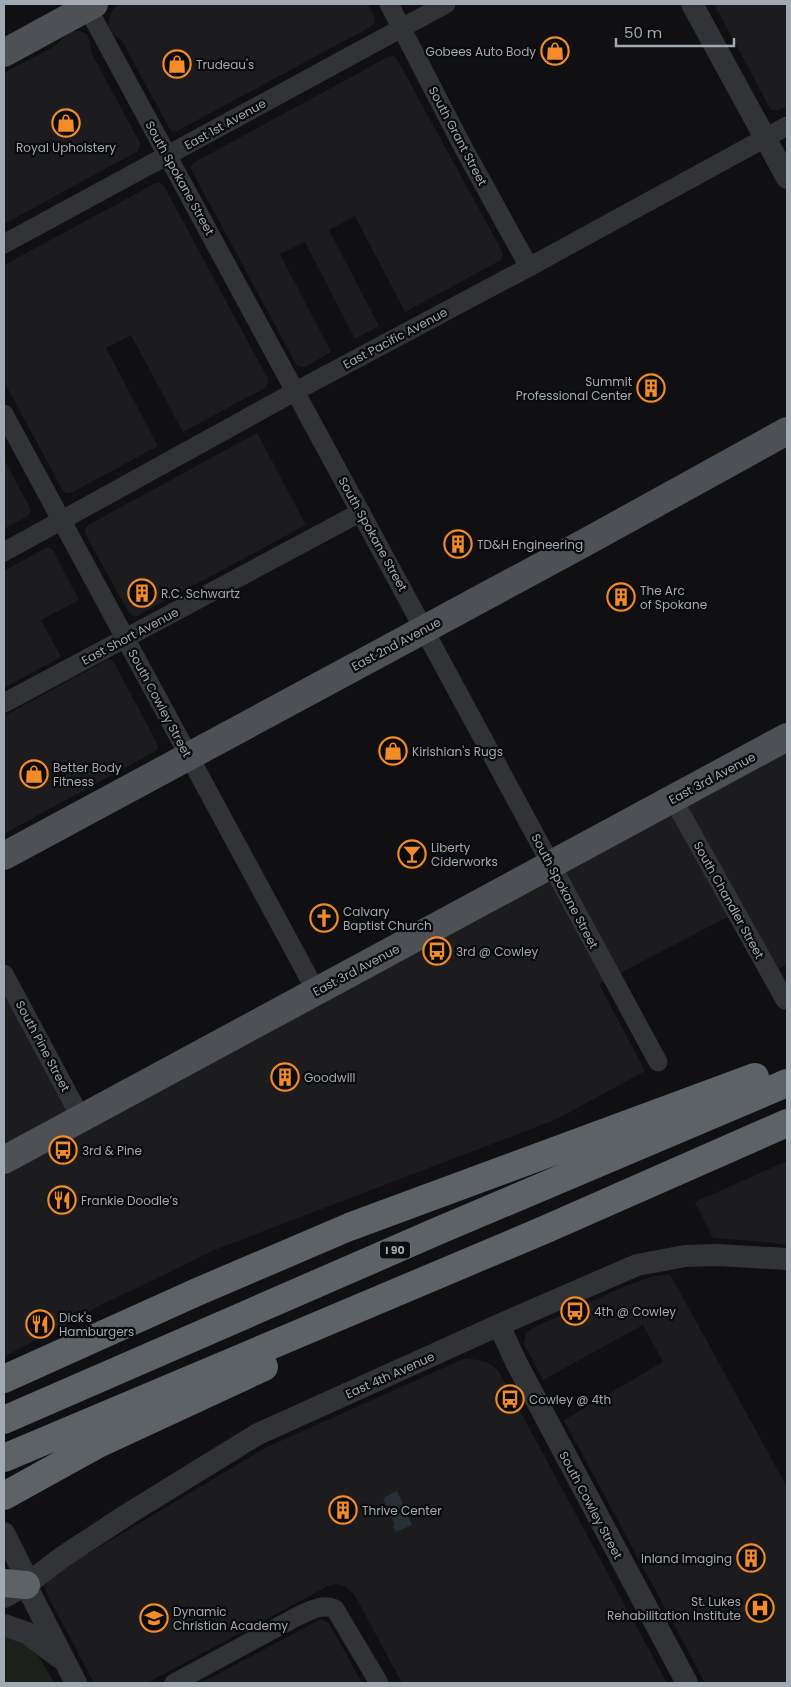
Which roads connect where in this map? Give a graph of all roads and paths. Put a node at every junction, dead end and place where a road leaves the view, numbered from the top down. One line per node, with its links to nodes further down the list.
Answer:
1 (389, 4): 5 (street, South Grant Street)
2 (446, 4): 5 (street, East 1st Avenue)
3 (692, 4): 8 (street)
4 (90, 6): 6 (main road); 9 (street, South Spokane Street)
5 (402, 28): 9 (street, East 1st Avenue); 12 (street, South Grant Street)
6 (4, 53)
7 (787, 126): 8 (street, East Pacific Avenue)
8 (766, 138): 10 (street); 12 (street, East Pacific Avenue)
9 (167, 155): 11 (street, East 1st Avenue); 13 (street, South Spokane Street)
10 (787, 178)
11 (4, 244)
12 (529, 267): 13 (street, East Pacific Avenue)
13 (296, 391): 16 (street, South Spokane Street); 17 (street, East Pacific Avenue)
14 (4, 414): 17 (street, South Cowley Street)
15 (787, 431): 19 (main road, East 2nd Avenue)
16 (361, 512): 19 (street, South Spokane Street); 20 (street, East Short Avenue)
17 (62, 521): 18 (street, East Pacific Avenue); 20 (street, South Cowley Street)
18 (4, 552)
19 (424, 628): 23 (main road, East 2nd Avenue); 26 (street, South Spokane Street)
20 (125, 638): 21 (street, East Short Avenue); 23 (street, South Cowley Street)
21 (4, 703)
22 (787, 737): 24 (main road, East 3rd Avenue)
23 (189, 756): 25 (main road, East 2nd Avenue); 28 (street, South Cowley Street)
24 (673, 799): 26 (main road, East 3rd Avenue); 29 (street, South Chandler Street)
25 (4, 856)
26 (551, 865): 28 (main road, East 3rd Avenue); 30 (street, South Spokane Street)
27 (4, 974): 33 (street, South Pine Street)
28 (316, 991): 33 (main road, East 3rd Avenue)
29 (785, 1000)
30 (658, 1062)
31 (787, 1066): 39 (highway)
32 (787, 1082): 40 (highway, I 90)
33 (81, 1118): 35 (main road, East 3rd Avenue)
34 (787, 1123): 36 (highway)
35 (4, 1160)
36 (544, 1230): 41 (highway); 42 (highway)
37 (787, 1259): 38 (street, East 4th Avenue)
38 (499, 1325): 44 (street, East 4th Avenue); 50 (street, South Cowley Street)
39 (4, 1379)
40 (4, 1420)
41 (4, 1458)
42 (10, 1491)
43 (4, 1533): 44 (street)
44 (11, 1588): 46 (street)
45 (4, 1626): 46 (street)
46 (65, 1662): 47 (street)
47 (76, 1683)
48 (174, 1683): 49 (street)
49 (379, 1683)
50 (687, 1683)

